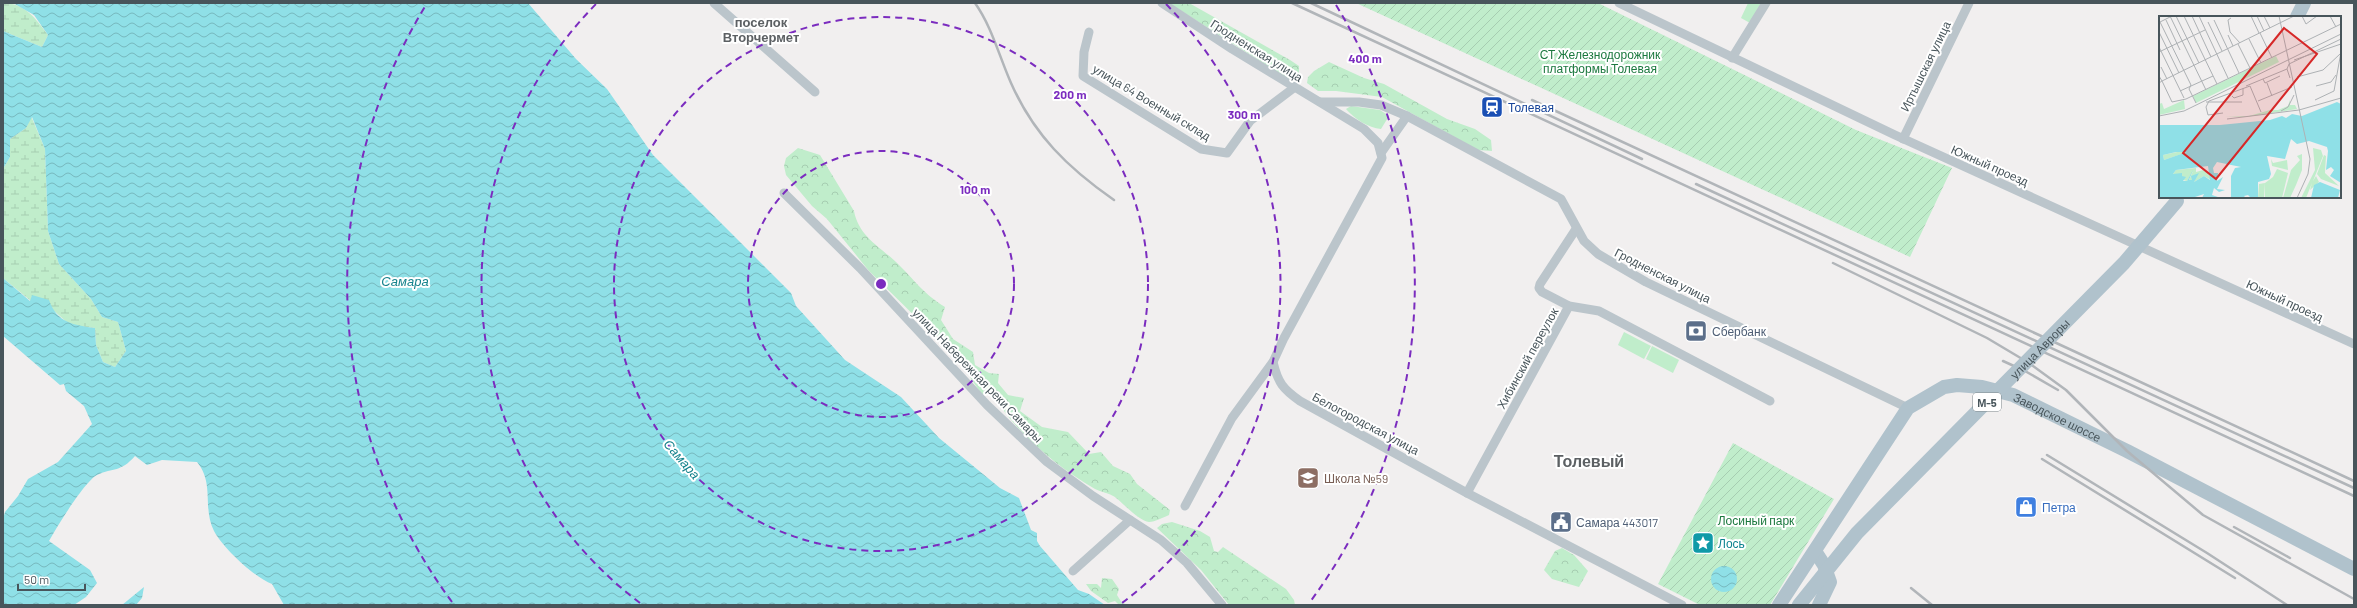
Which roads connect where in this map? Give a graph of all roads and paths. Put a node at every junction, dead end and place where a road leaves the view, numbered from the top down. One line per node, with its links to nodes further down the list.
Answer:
1 (714, 3): 11 (street)
2 (1162, 3): 10 (street, Гродненская улица)
3 (1619, 3): 9 (street, Южный проезд)
4 (1766, 3): 9 (street)
5 (1969, 3): 14 (street, Иртышская улица)
6 (2304, 3): 7 (main road)
7 (2298, 16)
8 (1089, 32): 10 (street, улица 64 Военный склад)
9 (1732, 58): 14 (street, Южный проезд)
10 (1295, 87): 12 (street, Гродненская улица)
11 (815, 92)
12 (1321, 102): 13 (street, Гродненская улица); 15 (street, Гродненская улица)
13 (1406, 116): 15 (street); 18 (street, Гродненская улица)
14 (1903, 139): 20 (street, Южный проезд)
15 (1380, 153): 21 (street)
16 (784, 193): 26 (street, улица Набережная реки Самары)
17 (2179, 199): 33 (main road, улица Авроры / М-5, bridge)
18 (1576, 229): 19 (street, Хибинский переулок); 23 (street, Гродненская улица)
19 (1569, 306): 22 (street); 24 (street, Хибинский переулок)
20 (2354, 344)
21 (1273, 362): 24 (street, Белогородская улица); 25 (street)
22 (1770, 401)
23 (1908, 408): 27 (main road, Заводское шоссе); 28 (main road, Заводское шоссе)
24 (1467, 493): 31 (street, Белогородская улица)
25 (1185, 506)
26 (1130, 520): 29 (street); 30 (street, улица Набережная реки Самары)
27 (1815, 551): 32 (main road, Заводское шоссе); 34 (main road)
28 (2354, 569)
29 (1073, 571)
30 (1222, 605)
31 (1682, 605)
32 (1779, 605)
33 (1799, 605)
34 (1820, 605)

